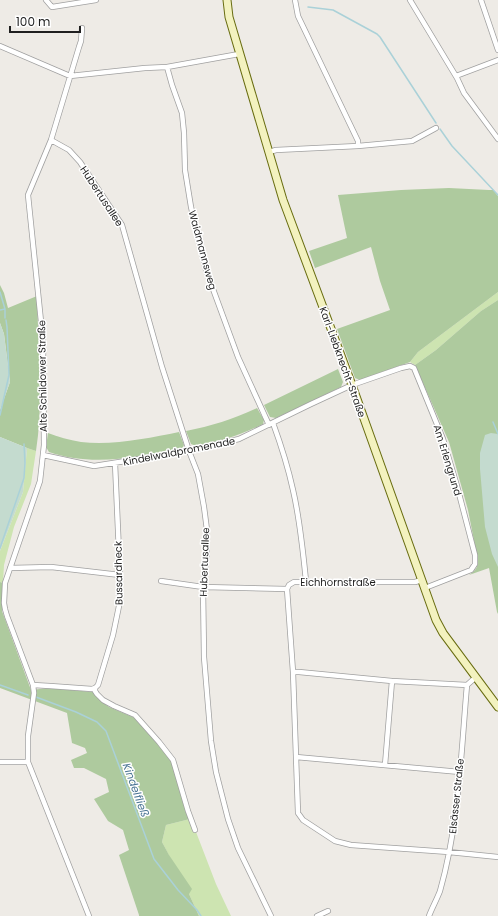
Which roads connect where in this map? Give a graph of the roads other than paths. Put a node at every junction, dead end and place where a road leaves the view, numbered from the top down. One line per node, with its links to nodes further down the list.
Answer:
1 (46, 0): 7 (street)
2 (96, 0): 7 (street)
3 (226, 0): 11 (street, Karl-Liebknecht-Straße)
4 (295, 0): 19 (street)
5 (410, 0): 15 (street)
6 (481, 0): 10 (street)
7 (81, 1)
8 (82, 28): 14 (street, Alte Schildower Straße)
9 (0, 46): 14 (street)
10 (498, 50)
11 (239, 54): 13 (street); 20 (street, Karl-Liebknecht-Straße)
12 (498, 60): 15 (street)
13 (167, 67): 14 (street); 22 (street, Waidmannsweg)
14 (70, 76): 18 (street, Alte Schildower Straße)
15 (456, 76): 17 (street)
16 (436, 128): 19 (street)
17 (498, 139)
18 (51, 140): 23 (street, Hubertusallee); 24 (street, Alte Schildower Straße)
19 (358, 146): 20 (street)
20 (269, 152): 21 (street, Karl-Liebknecht-Straße)
21 (352, 385): 22 (street, Kindelwaldpromenade); 28 (street, Karl-Liebknecht-Straße); 32 (street, Am Erlengrund)
22 (271, 424): 23 (street, Kindelwaldpromenade); 30 (street, Waidmannsweg)
23 (189, 451): 25 (street, Kindelwaldpromenade); 31 (street, Hubertusallee)
24 (43, 455): 25 (street, Kindelwaldpromenade); 26 (street, Alte Schildower Straße)
25 (115, 463): 27 (street, Bussardheck)
26 (10, 568): 27 (street); 37 (street, Alte Schildower Straße)
27 (120, 575): 39 (street, Bussardheck)
28 (422, 580): 30 (street, Eichhornstraße); 32 (street, Karl-Liebknecht-Straße)
29 (161, 581): 31 (street, Eichhornstraße)
30 (306, 581): 33 (street, Eichhornstraße)
31 (203, 587): 33 (street, Eichhornstraße); 51 (street, Hubertusallee)
32 (425, 588): 35 (street, Karl-Liebknecht-Straße)
33 (287, 589): 34 (street)
34 (293, 672): 36 (street); 41 (street)
35 (476, 677): 38 (street); 40 (street, Karl-Liebknecht-Straße)
36 (392, 681): 38 (street); 44 (street)
37 (33, 685): 39 (street); 43 (street, Alte Schildower Straße)
38 (467, 685): 45 (street, Elsässer Straße)
39 (95, 688): 46 (street)
40 (498, 707)
41 (296, 757): 44 (street); 47 (street)
42 (0, 762): 43 (street)
43 (28, 762): 50 (street)
44 (385, 765): 45 (street)
45 (460, 772): 47 (street, Elsässer Straße)
46 (196, 830)
47 (449, 852): 48 (street); 53 (street, Elsässer Straße)
48 (498, 857)
49 (328, 911): 52 (street)
50 (89, 916)
51 (271, 916)
52 (317, 916)
53 (428, 916)

